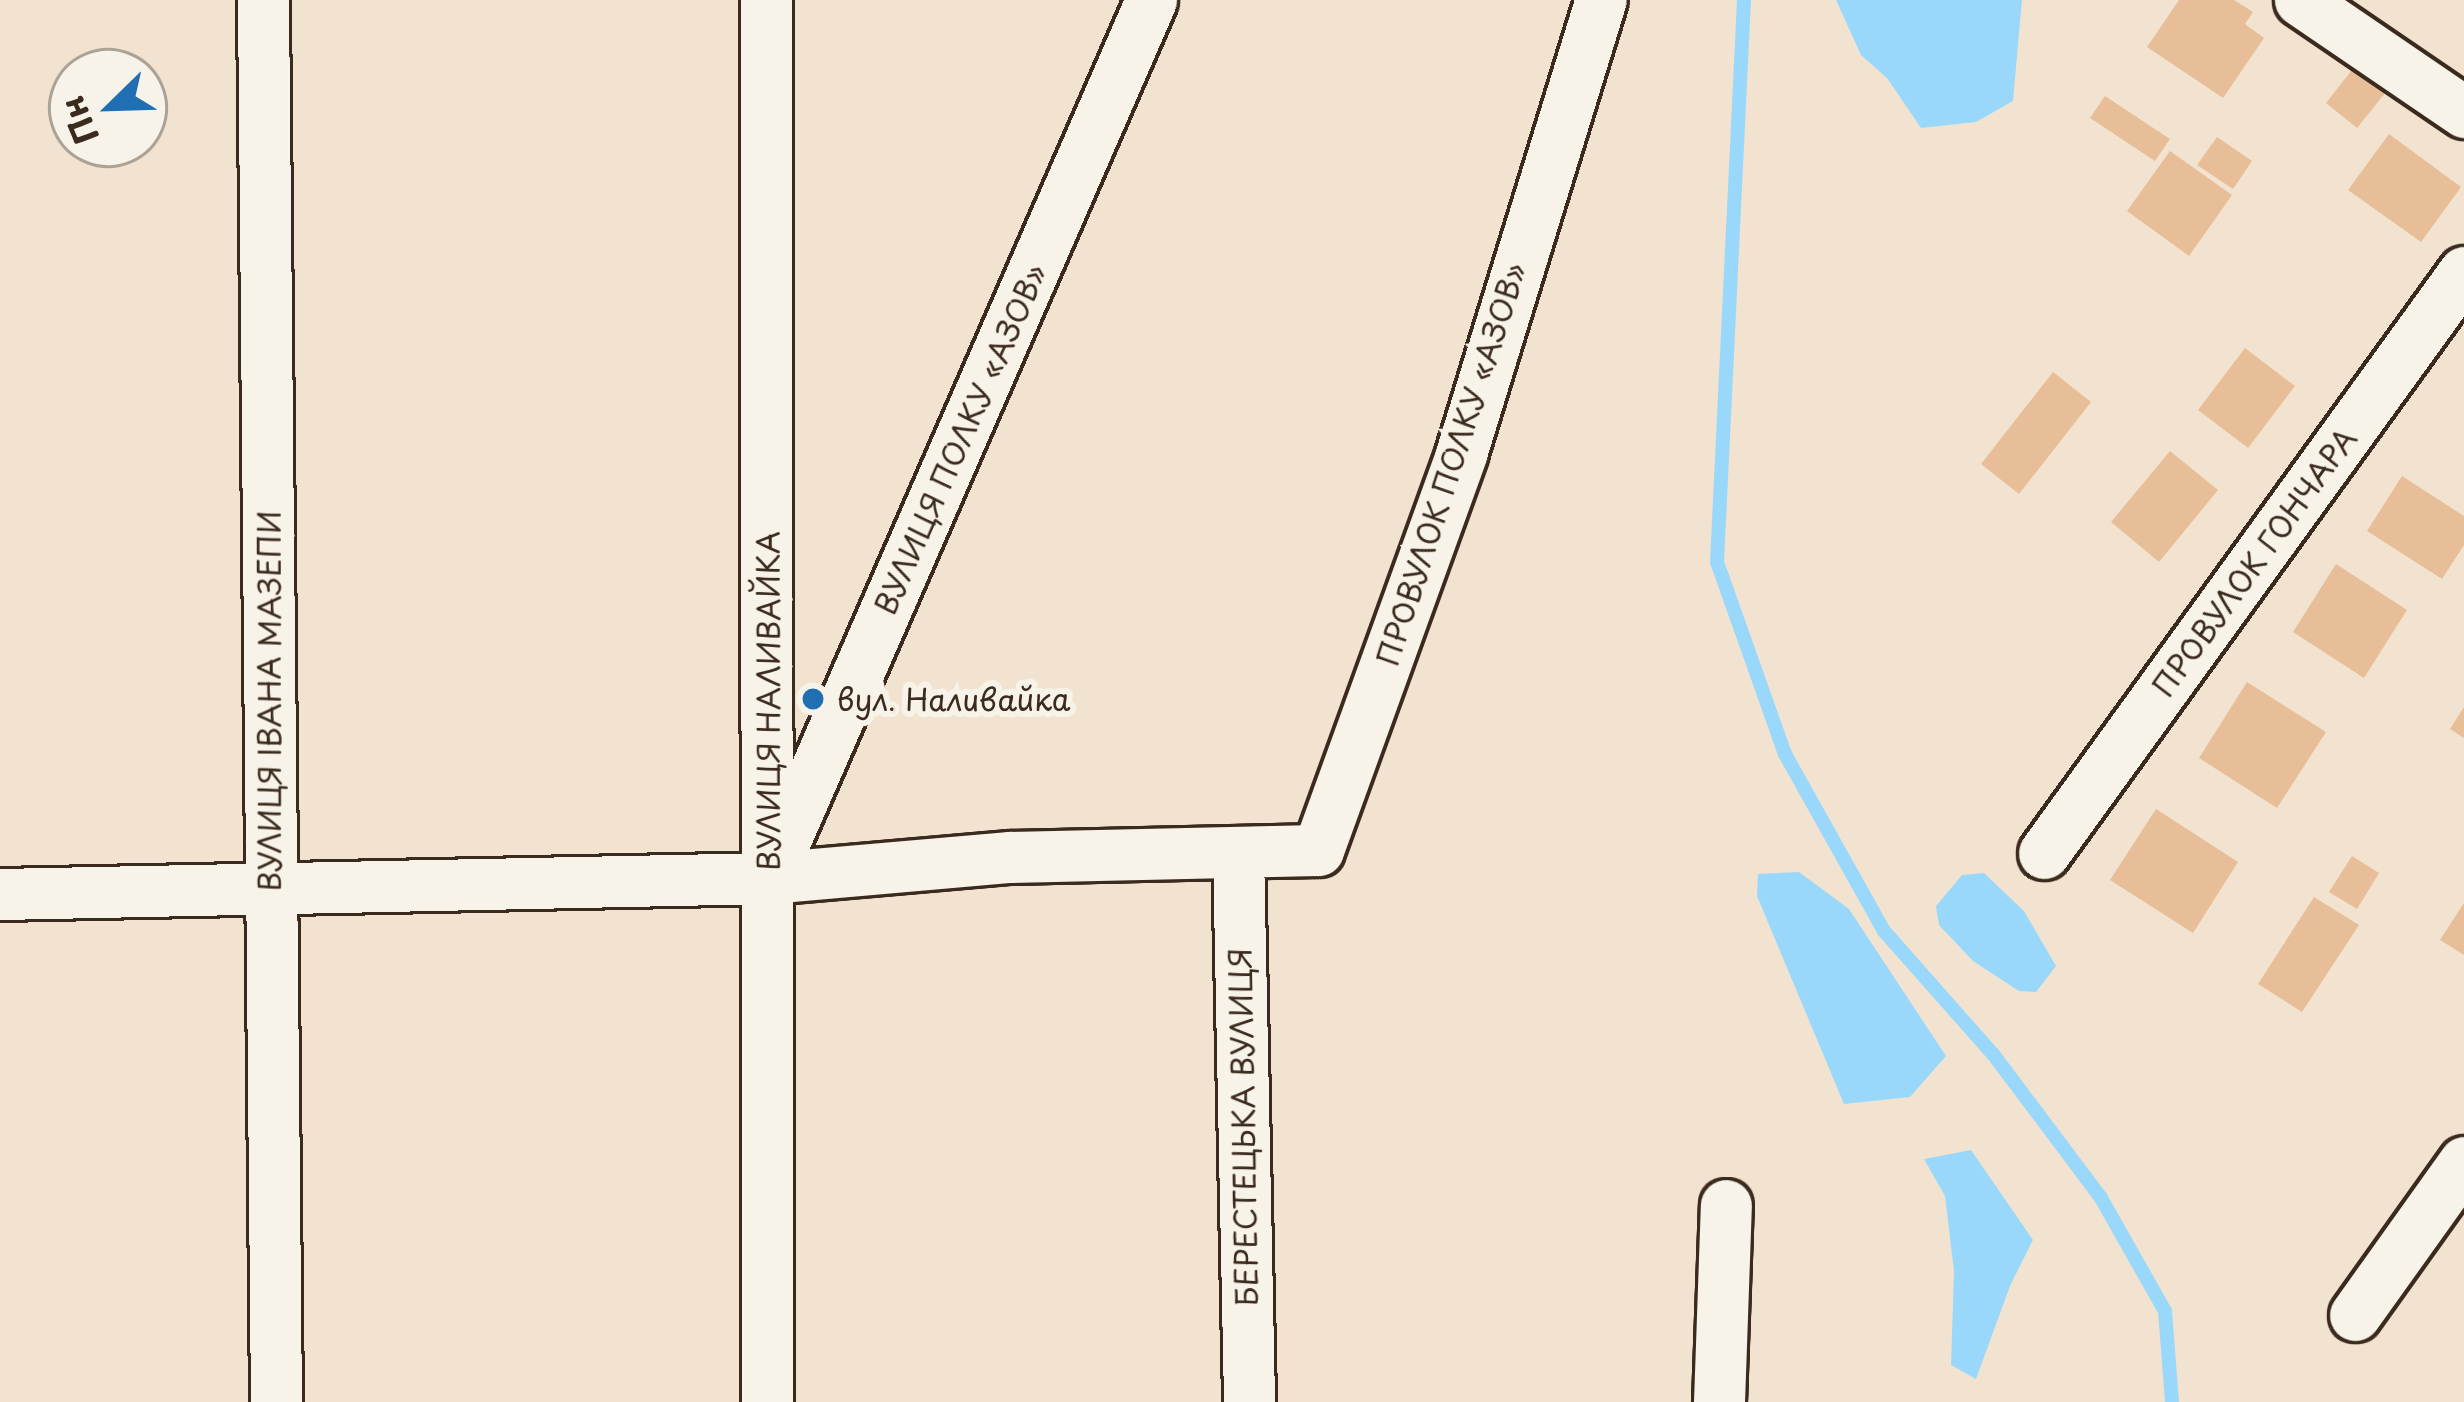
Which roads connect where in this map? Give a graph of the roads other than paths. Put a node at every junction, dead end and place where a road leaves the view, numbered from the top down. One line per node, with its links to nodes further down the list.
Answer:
1 (263, 0): 11 (street, ВУЛИЦЯ ІВАНА МАЗЕПИ)
2 (766, 0): 10 (street, ВУЛИЦЯ НАЛИВАЙКА)
3 (1151, 0): 10 (street, ВУЛИЦЯ ПОЛКУ «АЗОВ»)
4 (1601, 0): 8 (street, ПРОВУЛОК ПОЛКУ «АЗОВ»)
5 (2300, 0): 6 (street)
6 (2464, 112)
7 (2464, 272): 9 (street, ПРОВУЛОК ГОНЧАРА)
8 (1238, 852): 10 (street); 18 (street, БЕРЕСТЕЦЬКА ВУЛИЦЯ)
9 (2044, 853)
10 (768, 878): 11 (street); 17 (street, ВУЛИЦЯ НАЛИВАЙКА)
11 (271, 891): 12 (street); 16 (street, ВУЛИЦЯ ІВАНА МАЗЕПИ)
12 (0, 894)
13 (2464, 1162): 15 (street)
14 (1726, 1205): 19 (street)
15 (2356, 1316)
16 (276, 1402)
17 (767, 1402)
18 (1249, 1402)
19 (1719, 1402)

